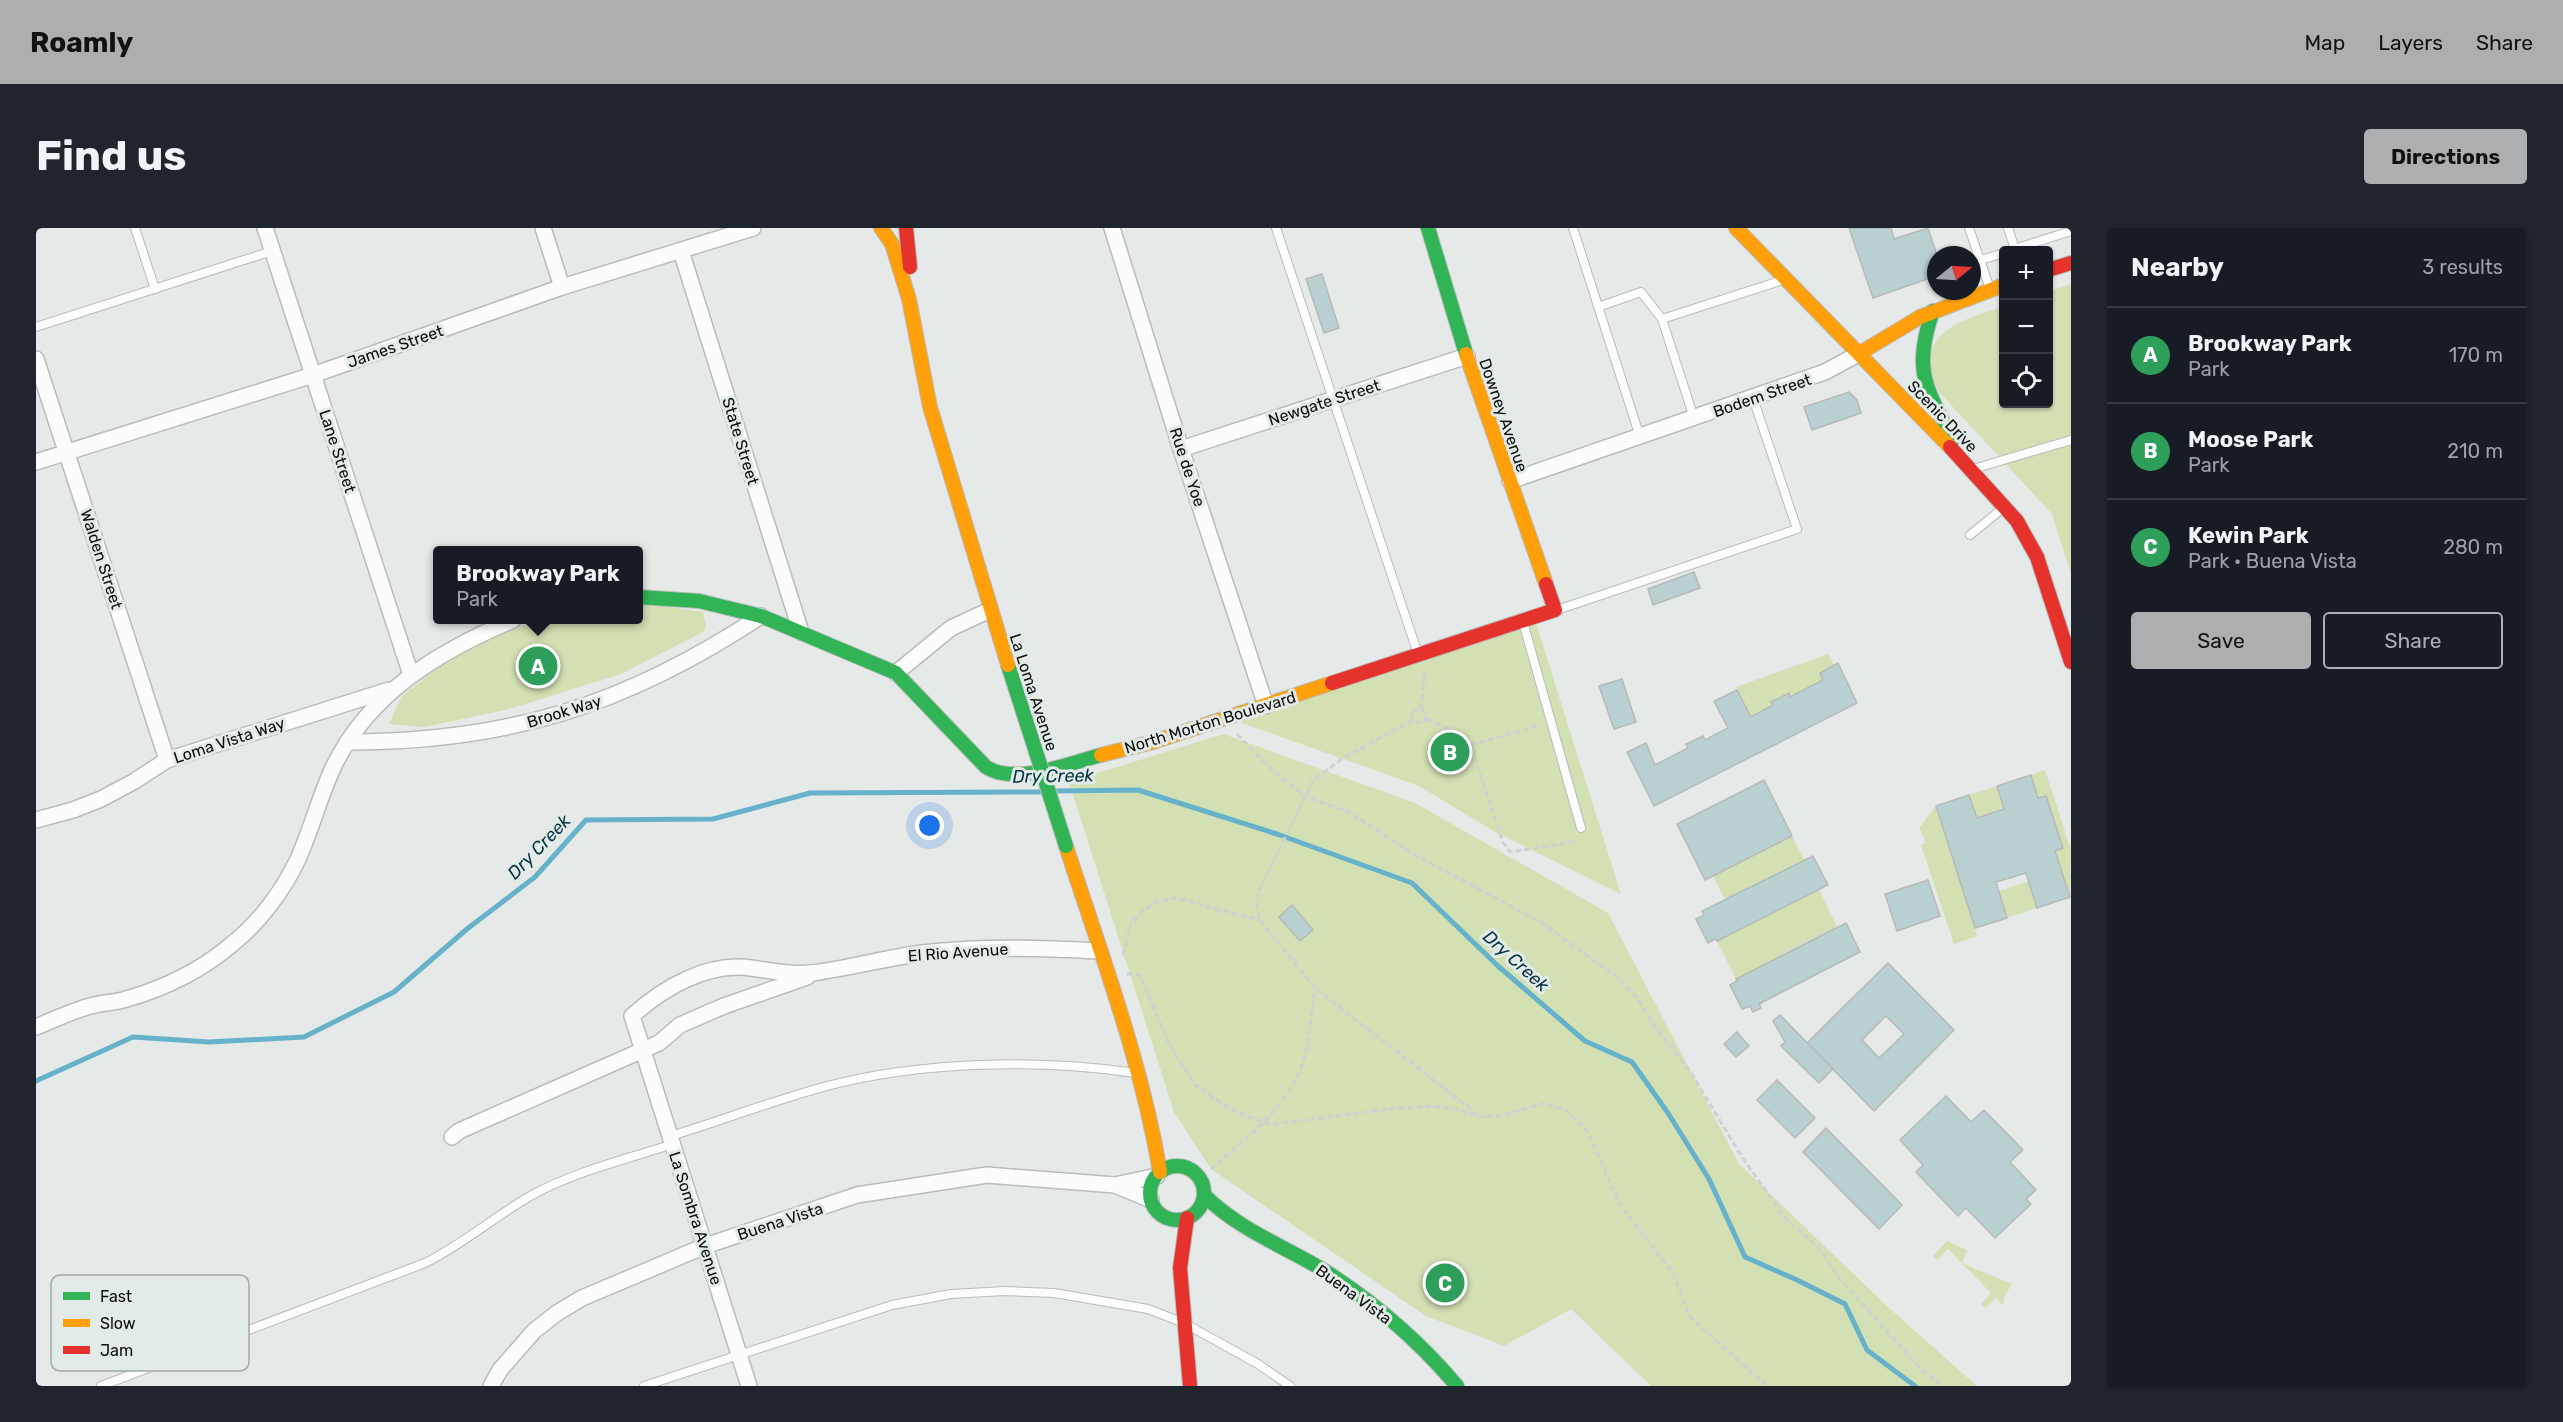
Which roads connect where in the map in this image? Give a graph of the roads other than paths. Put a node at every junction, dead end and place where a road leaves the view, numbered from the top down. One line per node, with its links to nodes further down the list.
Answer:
1 (135, 228): 29 (lane)
2 (265, 228): 20 (street, Lane Street)
3 (543, 228): 27 (street)
4 (753, 228): 21 (street, James Street)
5 (881, 228): 30 (main road, La Loma Avenue)
6 (906, 228): 30 (main road, La Loma Avenue)
7 (1112, 228): 44 (street, Rue de Yoe)
8 (1276, 228): 40 (lane)
9 (1428, 228): 36 (main road, Downey Avenue)
10 (1573, 228): 31 (lane)
11 (1969, 228): 17 (lane)
12 (2008, 228): 18 (lane)
13 (2044, 228): 16 (lane)
14 (1742, 229): 26 (main road, Scenic Drive)
15 (2071, 231): 16 (lane)
16 (2048, 238): 19 (lane)
17 (1976, 246)
18 (2012, 246)
19 (2025, 246)
20 (272, 251): 29 (lane); 38 (street, Lane Street)
21 (681, 251): 27 (street, James Street); 58 (street, State Street)
22 (1999, 255): 23 (lane)
23 (1981, 260): 28 (lane)
24 (2071, 263): 25 (main road)
25 (2053, 269)
26 (1787, 279): 33 (lane); 35 (main road, Scenic Drive)
27 (562, 287): 38 (street, James Street)
28 (1997, 287): 32 (main road, Bodem Street)
29 (155, 289): 34 (lane)
30 (909, 299): 53 (main road, La Loma Avenue)
31 (1598, 307): 33 (lane); 42 (lane)
32 (1933, 311): 35 (main road, Bodem Street); 46 (main road)
33 (1662, 319): 41 (lane)
34 (36, 327)
35 (1860, 353): 39 (street, Bodem Street); 46 (main road, Scenic Drive)
36 (1467, 356): 40 (street, Newgate Street); 49 (main road, Downey Avenue)
37 (36, 359): 45 (street, Walden Street)
38 (313, 375): 45 (street, James Street); 62 (street, Lane Street)
39 (1753, 398): 41 (street, Bodem Street); 54 (lane)
40 (1332, 399): 44 (street, Newgate Street); 59 (lane)
41 (1694, 418): 42 (street, Bodem Street)
42 (1640, 437): 49 (street, Bodem Street)
43 (2071, 440): 48 (lane)
44 (1181, 449): 64 (street, Rue de Yoe)
45 (67, 453): 47 (street, James Street); 66 (street, Walden Street)
46 (1961, 458): 48 (main road, Scenic Drive)
47 (36, 462)
48 (1972, 469): 50 (main road, Scenic Drive)
49 (1510, 481): 54 (main road, Downey Avenue)
50 (2005, 506): 51 (lane); 60 (main road, Scenic Drive)
51 (1970, 535)
52 (643, 597): 55 (main road, North Morton Boulevard)
53 (990, 610): 61 (street); 69 (main road, La Loma Avenue, bridge)
54 (1556, 610): 56 (main road, North Morton Boulevard)
55 (761, 616): 58 (main road, North Morton Boulevard); 65 (street, Brook Way)
56 (1523, 621): 59 (main road, North Morton Boulevard); 68 (lane)
57 (503, 624): 62 (street)
58 (801, 632): 61 (main road, North Morton Boulevard)
59 (1424, 654): 64 (main road, North Morton Boulevard)
60 (2071, 662)
61 (896, 673): 64 (main road, North Morton Boulevard)
62 (411, 675): 63 (street)
63 (395, 688): 65 (street); 66 (street, Loma Vista Way)
64 (1266, 706)
65 (347, 742): 71 (street)
66 (167, 760): 67 (street, Loma Vista Way)
67 (36, 820)
68 (1581, 828)
69 (1100, 951): 70 (street, El Rio Avenue); 73 (main road, La Loma Avenue)
70 (818, 972): 72 (street, El Rio Avenue); 72 (street, El Rio Avenue)
71 (36, 1027)
72 (643, 1049): 75 (street, El Rio Avenue); 76 (street, La Sombra Avenue)
73 (1138, 1073): 74 (main road, La Loma Avenue); 76 (lane)
74 (1154, 1127): 77 (main road, La Loma Avenue); 78 (main road, La Loma Avenue)
75 (452, 1137)
76 (672, 1140): 84 (street, La Sombra Avenue); 87 (lane)
77 (1185, 1167): 78 (main road); 80 (main road)
78 (1159, 1174): 79 (street, Buena Vista); 81 (main road)
79 (1114, 1185): 81 (street, Buena Vista); 84 (street, Buena Vista)
80 (1204, 1195): 82 (main road); 83 (main road, Buena Vista)
81 (1155, 1207): 82 (main road); 85 (main road)
82 (1189, 1217): 83 (main road, Buena Vista); 85 (main road)
83 (1235, 1224): 96 (main road, Buena Vista)
84 (705, 1246): 88 (street, La Sombra Avenue); 91 (street, Buena Vista)
85 (1180, 1268): 86 (main road)
86 (1184, 1323): 88 (lane); 94 (main road); 95 (lane)
87 (249, 1330)
88 (739, 1353): 92 (lane); 93 (street, La Sombra Avenue)
89 (141, 1371): 90 (lane)
90 (101, 1386)
91 (491, 1386)
92 (644, 1386)
93 (749, 1386)
94 (1190, 1386)
95 (1290, 1386)
96 (1456, 1386)

